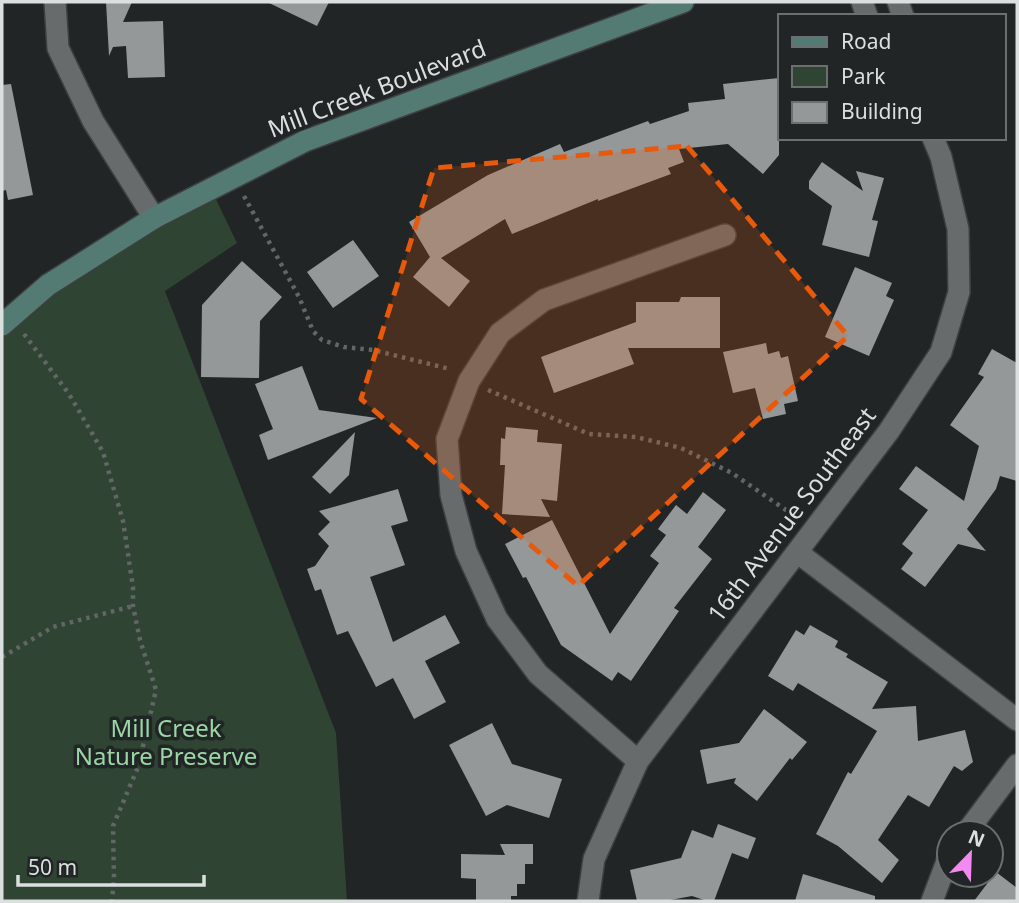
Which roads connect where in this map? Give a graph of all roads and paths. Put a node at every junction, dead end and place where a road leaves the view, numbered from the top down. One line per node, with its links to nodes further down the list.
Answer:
1 (55, 2): 4 (street)
2 (683, 2): 4 (street, Mill Creek Boulevard)
3 (934, 140): 7 (street, 16th Avenue Southeast)
4 (154, 218): 6 (street, Mill Creek Boulevard)
5 (725, 235): 11 (street)
6 (6, 321): 8 (path)
7 (797, 552): 10 (street); 11 (street, 16th Avenue Southeast)
8 (133, 606): 9 (path); 14 (path)
9 (2, 657)
10 (1017, 720)
11 (638, 761): 15 (street, 16th Avenue Southeast)
12 (1017, 765): 13 (street)
13 (976, 819)
14 (112, 901)
15 (588, 901)

